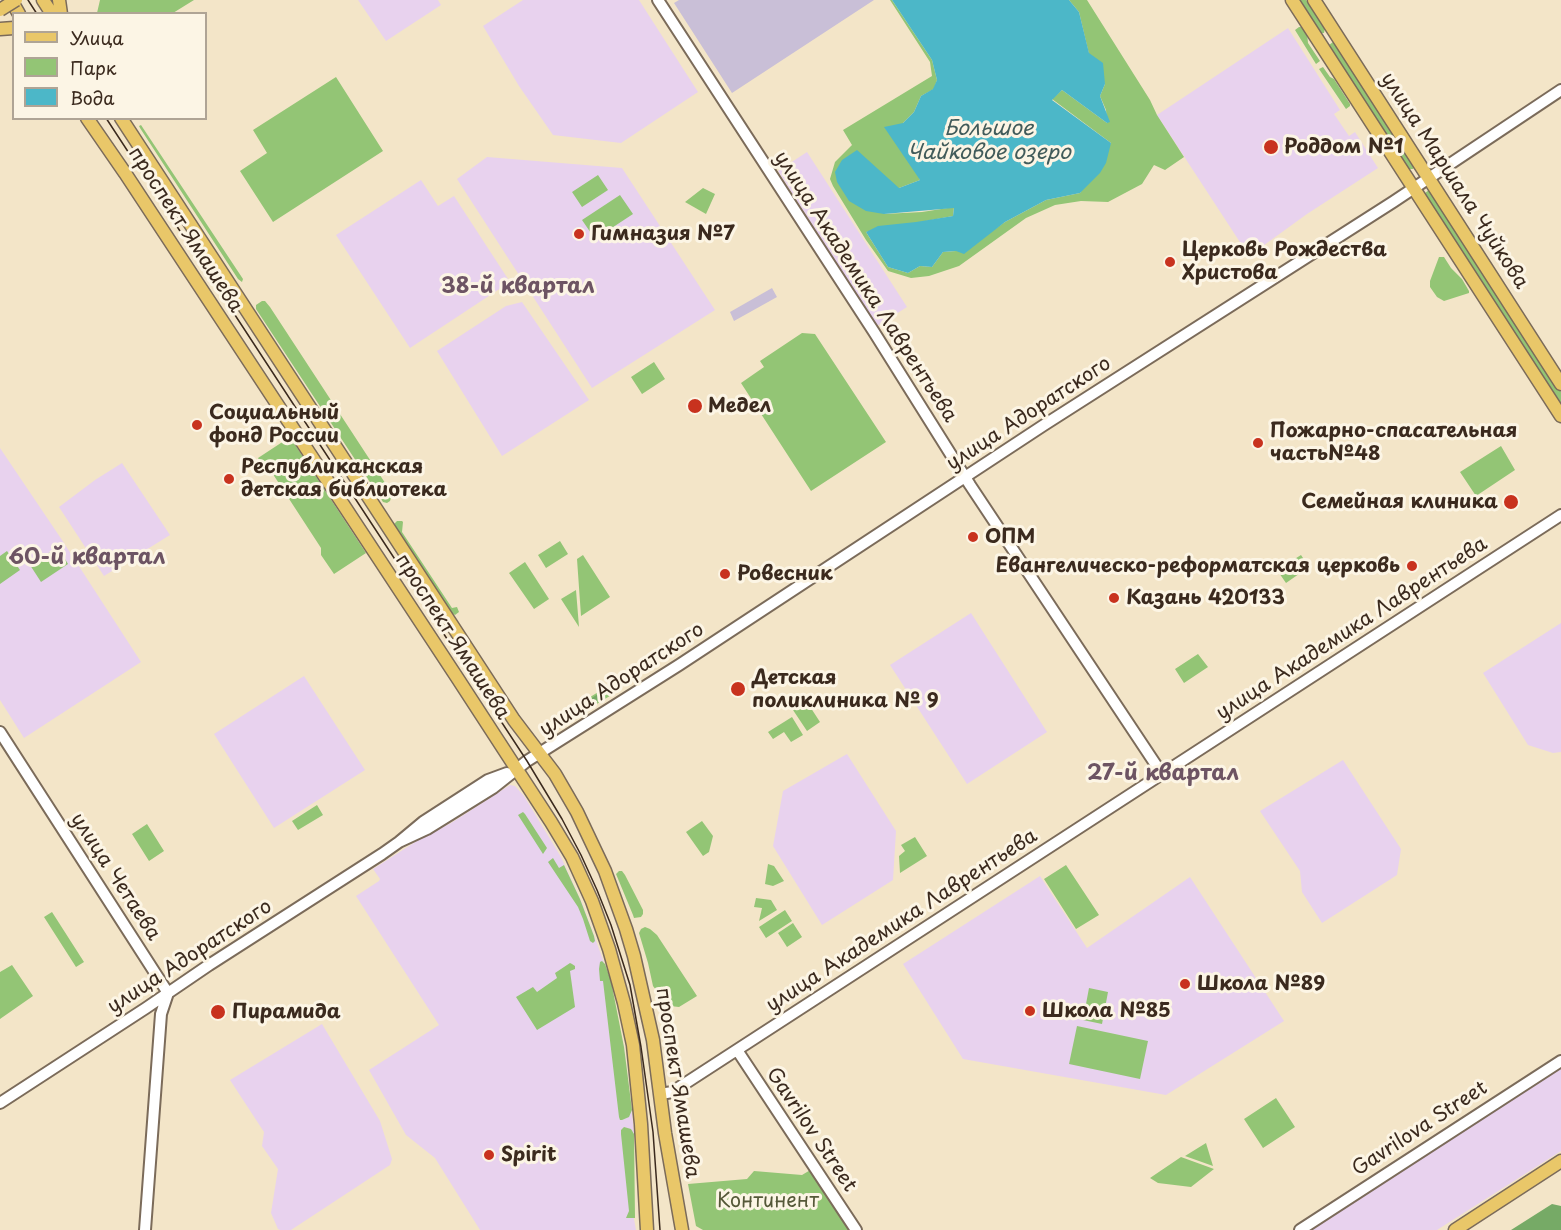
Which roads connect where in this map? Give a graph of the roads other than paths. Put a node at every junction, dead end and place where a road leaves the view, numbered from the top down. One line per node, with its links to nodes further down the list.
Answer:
1 (16, 0): 5 (main road, bridge)
2 (658, 0): 15 (street, улица Академика Лаврентьева)
3 (1292, 0): 7 (main road, улица Маршала Чуйкова)
4 (1314, 0): 6 (main road, улица Маршала Чуйкова)
5 (0, 10)
6 (1334, 32): 7 (main road); 11 (main road, улица Маршала Чуйкова)
7 (1319, 42): 12 (main road, улица Маршала Чуйкова)
8 (1561, 90): 11 (street, улица Адоратского)
9 (88, 120): 19 (main road, проспект Ямашева)
10 (122, 120): 18 (main road, проспект Ямашева)
11 (1429, 178): 12 (street, улица Адоратского); 13 (main road, улица Маршала Чуйкова)
12 (1414, 188): 14 (main road, улица Маршала Чуйкова); 15 (street, улица Адоратского)
13 (1561, 384)
14 (1561, 416)
15 (965, 477): 18 (street, улица Адоратского); 20 (street, улица Академика Лаврентьева)
16 (1561, 515): 20 (street, улица Академика Лаврентьева)
17 (0, 732): 21 (street, улица Четаева)
18 (540, 754): 19 (street, улица Адоратского); 24 (main road, проспект Ямашева)
19 (516, 769): 21 (street, улица Адоратского); 28 (main road, проспект Ямашева)
20 (1162, 774): 22 (street, улица Академика Лаврентьева)
21 (168, 993): 25 (street, улица Адоратского); 27 (street)
22 (736, 1050): 24 (street, улица Академика Лаврентьева); 30 (street, Gavrilov Street)
23 (1561, 1061): 31 (street, Gavrilova Street)
24 (661, 1095): 29 (main road, проспект Ямашева)
25 (0, 1103)
26 (1561, 1161): 32 (main road)
27 (145, 1230)
28 (647, 1230)
29 (682, 1230)
30 (856, 1230)
31 (1300, 1230)
32 (1455, 1230)

